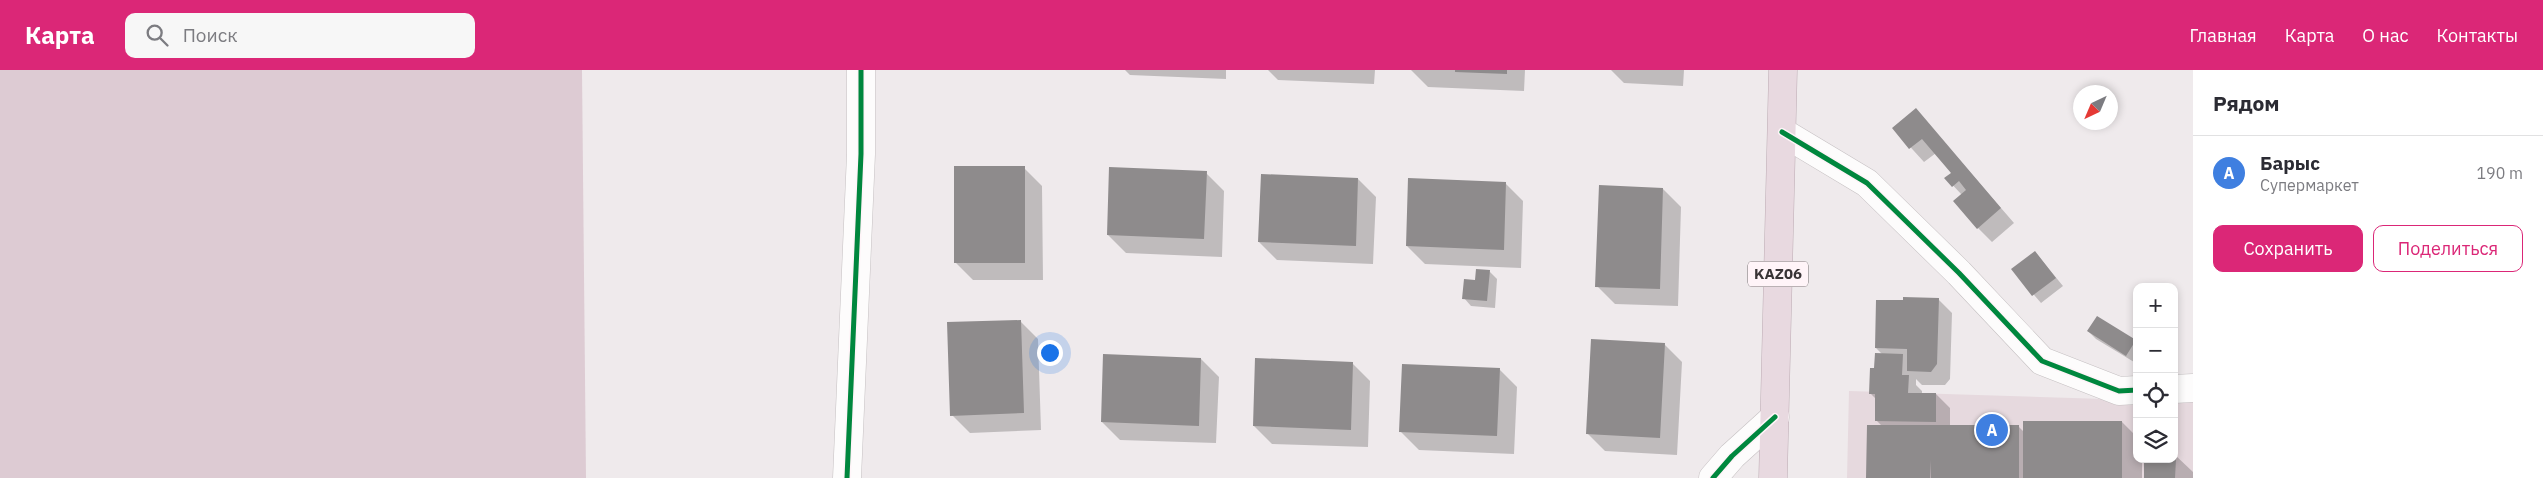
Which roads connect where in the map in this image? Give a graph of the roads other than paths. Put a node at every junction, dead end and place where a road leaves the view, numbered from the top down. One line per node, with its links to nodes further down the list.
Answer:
1 (861, 70): 8 (street)
2 (1783, 70): 3 (highway, KAZ06)
3 (1782, 132): 6 (street); 7 (highway, KAZ06)
4 (2178, 388): 5 (street)
5 (2193, 388)
6 (2133, 390)
7 (1775, 417): 9 (street); 10 (highway, KAZ06)
8 (847, 478)
9 (1713, 478)
10 (1773, 478)

